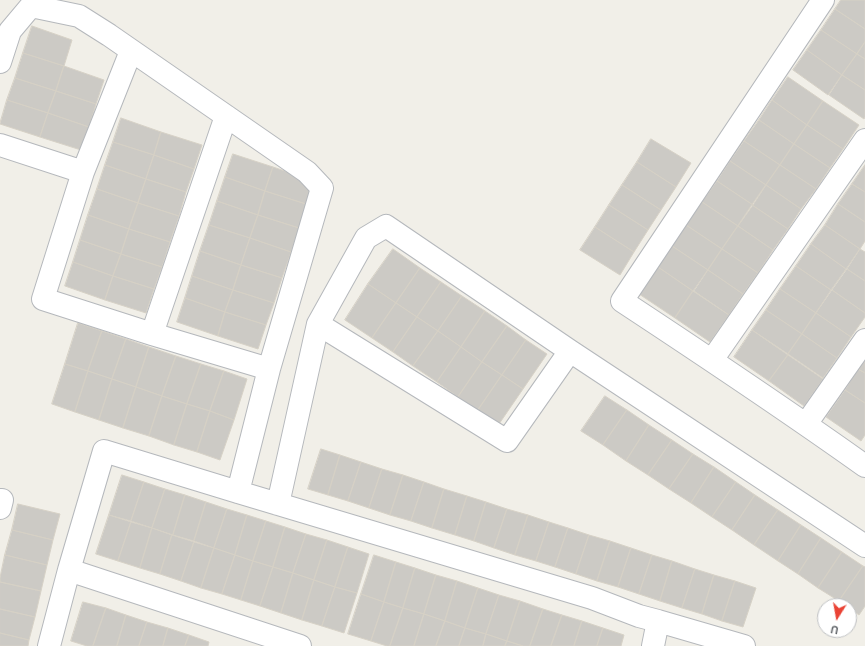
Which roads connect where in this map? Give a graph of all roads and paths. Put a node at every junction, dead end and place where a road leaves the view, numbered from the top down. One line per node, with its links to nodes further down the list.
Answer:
1 (823, 0): 12 (street)
2 (131, 50): 3 (street); 4 (street); 7 (street)
3 (0, 62)
4 (226, 116): 9 (street); 13 (street)
5 (865, 140): 12 (street)
6 (0, 145): 7 (street)
7 (83, 172): 9 (street)
8 (318, 324): 11 (street); 11 (street); 18 (street)
9 (152, 334): 13 (street)
10 (865, 340): 14 (street)
11 (570, 351): 20 (street)
12 (712, 360): 14 (street)
13 (269, 369): 16 (street)
14 (806, 424): 15 (street)
15 (865, 466)
16 (238, 492): 18 (street); 21 (street)
17 (0, 500): 19 (street)
18 (278, 504): 22 (street)
19 (0, 508)
20 (865, 546)
21 (69, 570): 23 (street); 24 (street)
22 (658, 621): 25 (street); 26 (street)
23 (49, 646)
24 (300, 646)
25 (653, 646)
26 (744, 646)

